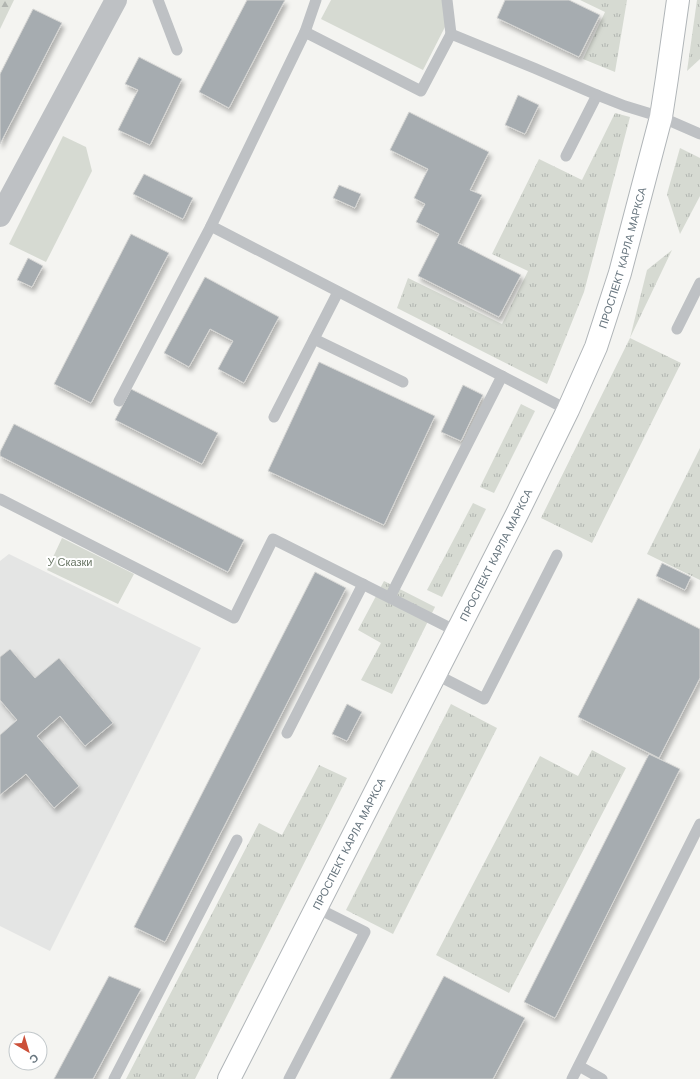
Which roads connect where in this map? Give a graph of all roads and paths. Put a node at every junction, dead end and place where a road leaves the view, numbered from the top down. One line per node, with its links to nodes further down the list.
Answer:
1 (116, 0): 13 (street)
2 (158, 0): 8 (lane)
3 (316, 0): 6 (lane)
4 (447, 0): 7 (lane)
5 (678, 0): 10 (street, ПРОСПЕКТ КАРЛА МАРКСА)
6 (305, 32): 7 (lane); 14 (lane)
7 (451, 34): 9 (lane)
8 (176, 50)
9 (597, 95): 10 (lane); 12 (lane)
10 (661, 116): 11 (lane); 22 (street, ПРОСПЕКТ КАРЛА МАРКСА)
11 (700, 134)
12 (566, 156)
13 (0, 216)
14 (211, 226): 16 (lane); 21 (lane)
15 (700, 283): 17 (lane)
16 (338, 292): 18 (lane); 19 (lane)
17 (677, 329)
18 (314, 340): 20 (lane); 23 (lane)
19 (502, 376): 22 (lane); 27 (lane)
20 (403, 382)
21 (119, 401)
22 (568, 410): 28 (street, ПРОСПЕКТ КАРЛА МАРКСА)
23 (274, 417)
24 (0, 499): 26 (lane)
25 (557, 555): 29 (lane)
26 (363, 584): 27 (lane); 30 (lane)
27 (390, 597): 28 (lane)
28 (456, 631): 29 (street, ПРОСПЕКТ КАРЛА МАРКСА)
29 (435, 674): 33 (street, ПРОСПЕКТ КАРЛА МАРКСА)
30 (287, 733)
31 (700, 824): 34 (lane)
32 (237, 840): 35 (lane)
33 (317, 908): 36 (street, ПРОСПЕКТ КАРЛА МАРКСА); 37 (lane)
34 (579, 1066): 38 (lane); 39 (lane)
35 (114, 1079)
36 (230, 1079)
37 (289, 1079)
38 (572, 1079)
39 (602, 1079)

